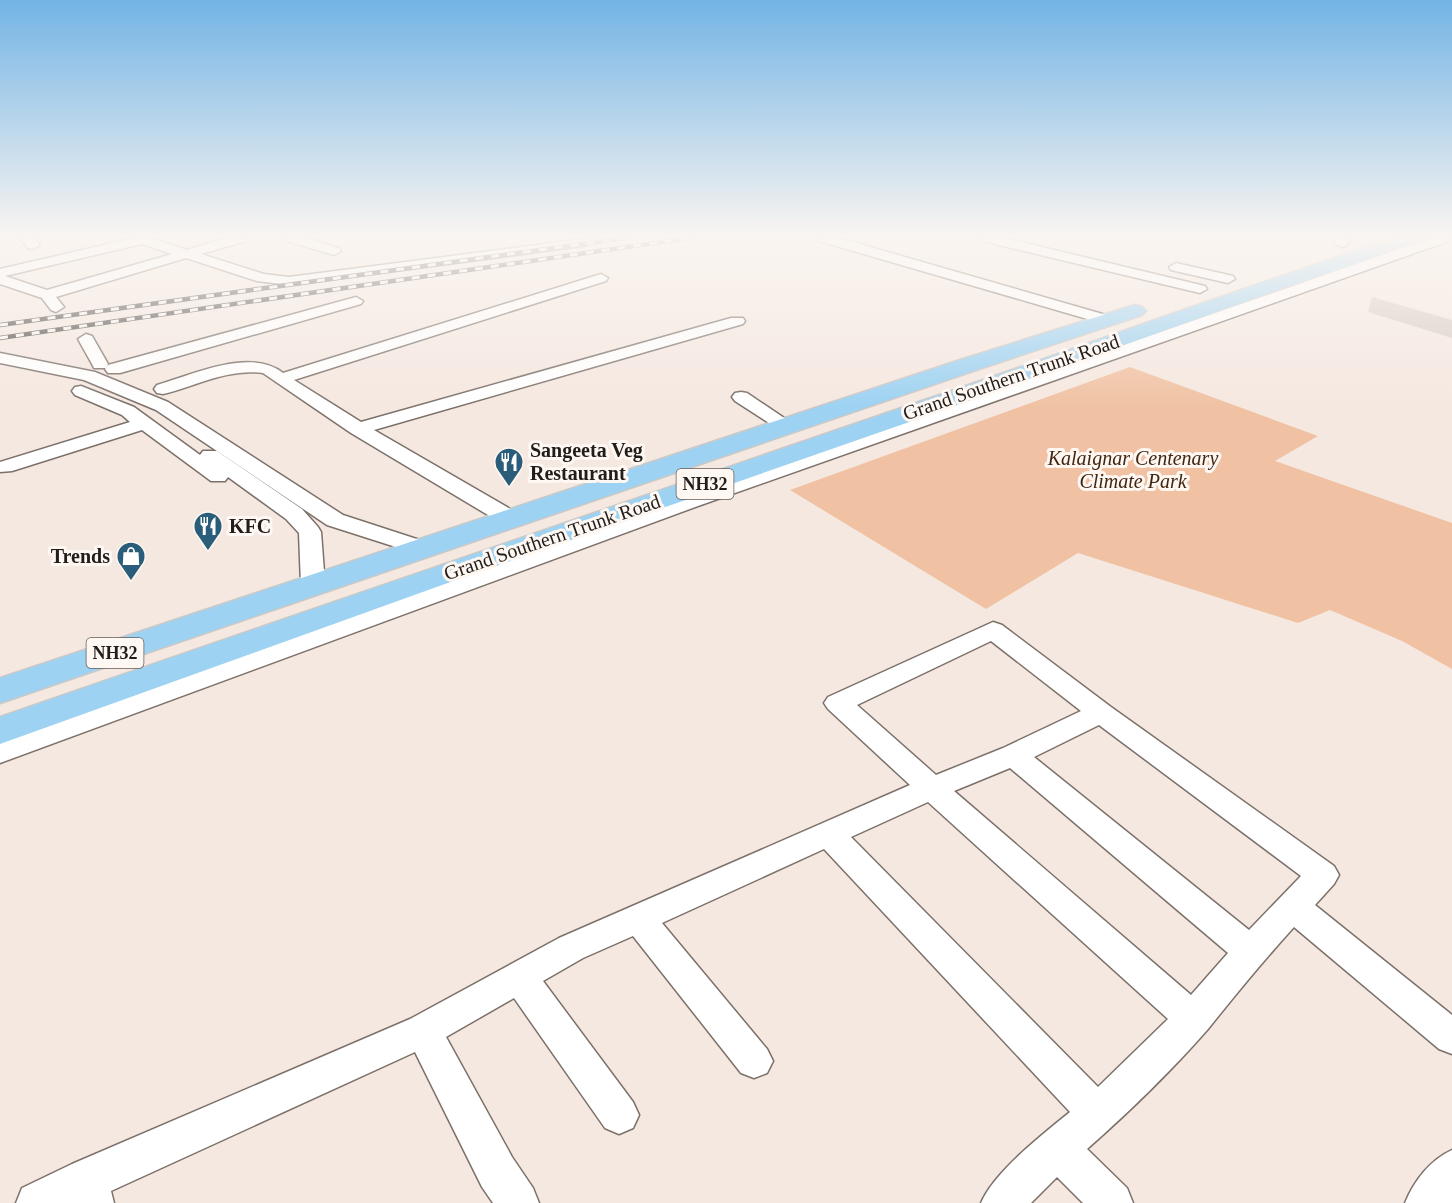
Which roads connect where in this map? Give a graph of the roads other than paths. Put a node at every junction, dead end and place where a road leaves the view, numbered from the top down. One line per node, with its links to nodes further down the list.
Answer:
1 (50, 294): 7 (street)
2 (550, 294): 20 (street)
3 (1020, 294): 10 (street)
4 (1185, 294): 10 (highway, Grand Southern Trunk Road / NH32)
5 (1247, 294): 35 (highway, Grand Southern Trunk Road / NH32)
6 (1284, 294): 36 (street)
7 (47, 295): 9 (street)
8 (356, 301): 18 (street)
9 (58, 308)
10 (1107, 320): 24 (highway, Grand Southern Trunk Road / NH32)
11 (737, 321): 14 (street)
12 (630, 332): 14 (street)
13 (86, 339): 18 (street)
14 (654, 345): 25 (street)
15 (0, 348): 18 (street)
16 (0, 358): 27 (street)
17 (0, 365): 27 (street)
18 (107, 367): 21 (street)
19 (0, 371): 23 (street)
20 (280, 379): 21 (street); 25 (street)
21 (163, 389): 29 (street)
22 (741, 397): 24 (street)
23 (145, 423): 26 (street); 30 (street)
24 (787, 426): 28 (highway, Grand Southern Trunk Road / NH32)
25 (358, 429): 28 (street)
26 (5, 467)
27 (304, 510): 29 (street); 30 (street)
28 (510, 519): 31 (highway, Grand Southern Trunk Road / NH32)
29 (335, 520): 31 (street)
30 (310, 532): 32 (street)
31 (424, 549): 32 (highway, NH32)
32 (313, 585): 33 (highway, NH32)
33 (6, 688)
34 (1101, 713): 37 (street); 38 (street); 40 (street)
35 (0, 731)
36 (0, 753)
37 (1013, 755): 38 (street); 42 (street)
38 (933, 789): 39 (street); 44 (street)
39 (830, 835): 41 (street); 48 (street)
40 (1294, 907): 42 (street); 46 (street)
41 (638, 918): 43 (street); 47 (street)
42 (1250, 951): 44 (street)
43 (519, 977): 45 (street); 49 (street)
44 (1193, 1018): 48 (street)
45 (423, 1031): 52 (street); 54 (street)
46 (1452, 1037)
47 (754, 1061)
48 (1098, 1114): 50 (street)
49 (619, 1115)
50 (1057, 1148): 55 (street); 56 (street)
51 (1452, 1171): 57 (street)
52 (90, 1191): 53 (street)
53 (37, 1203)
54 (518, 1203)
55 (1002, 1203)
56 (1112, 1203)
57 (1426, 1203)

